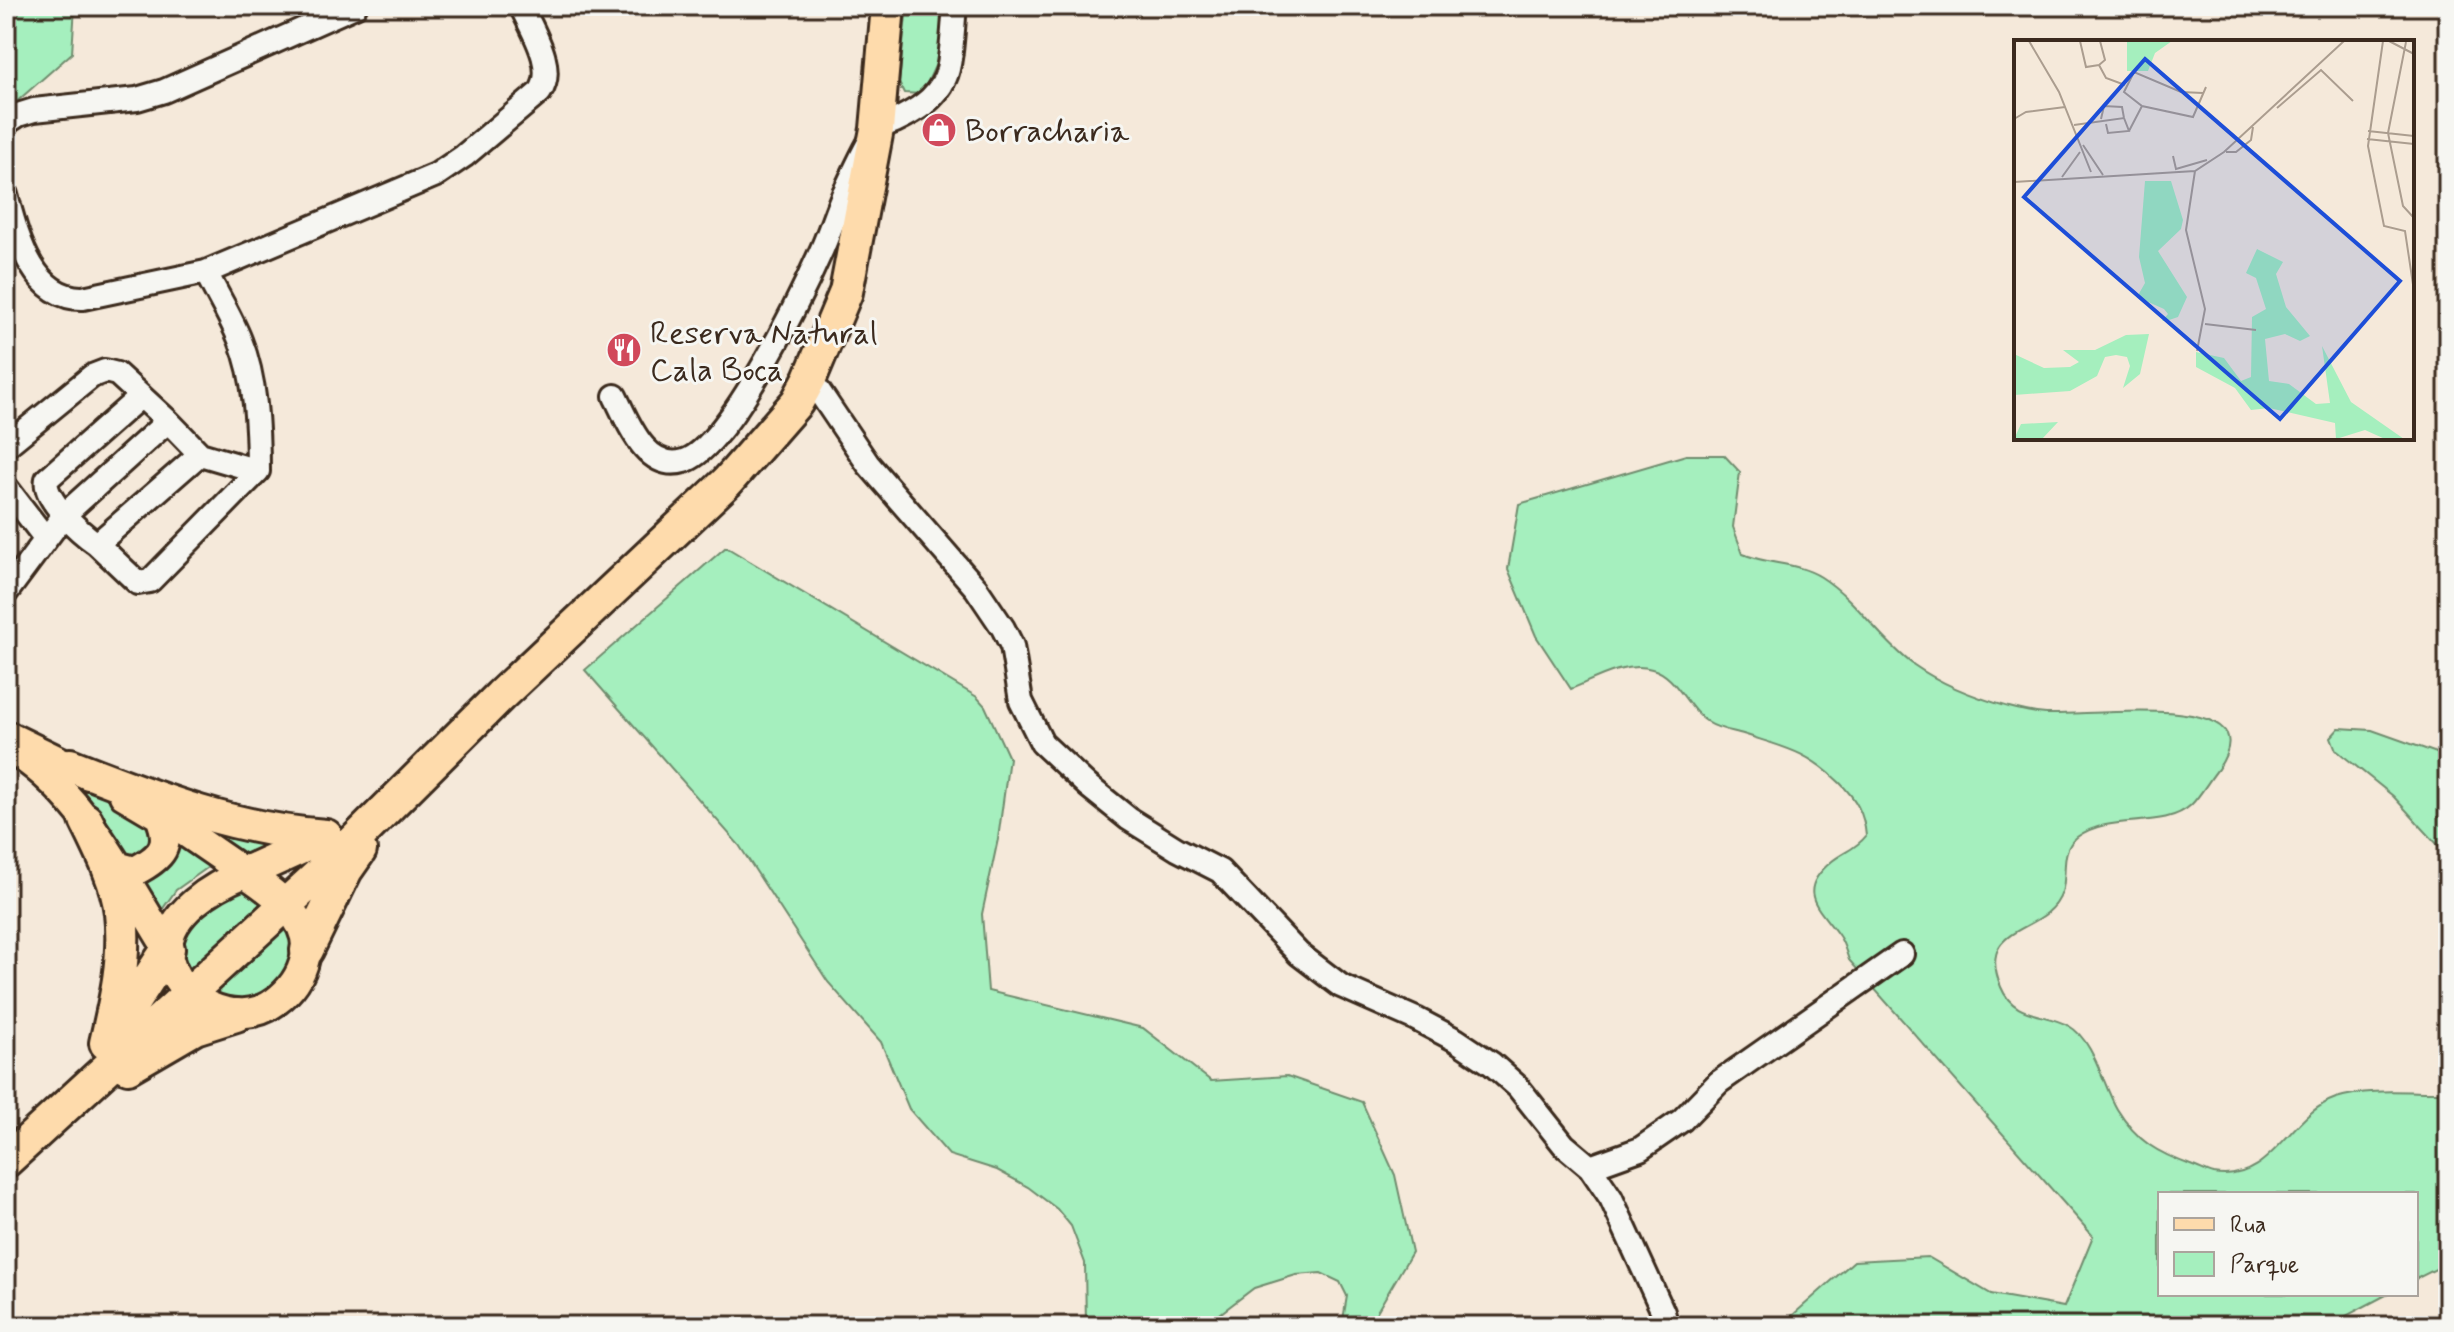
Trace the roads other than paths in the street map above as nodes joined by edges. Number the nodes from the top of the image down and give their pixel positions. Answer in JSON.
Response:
{"nodes":[{"id":1,"x":355,"y":6,"type":"edge"},
{"id":2,"x":521,"y":6,"type":"edge"},
{"id":3,"x":888,"y":6,"type":"edge"},
{"id":4,"x":955,"y":6,"type":"edge"},
{"id":5,"x":6,"y":123,"type":"edge"},
{"id":6,"x":877,"y":129,"type":"junction"},
{"id":7,"x":6,"y":195,"type":"edge"},
{"id":8,"x":12,"y":239,"type":"edge"},
{"id":9,"x":206,"y":272,"type":"junction"},
{"id":10,"x":810,"y":378,"type":"junction"},
{"id":11,"x":141,"y":396,"type":"junction"},
{"id":12,"x":615,"y":396,"type":"dead end"},
{"id":13,"x":168,"y":421,"type":"junction"},
{"id":14,"x":6,"y":446,"type":"edge"},
{"id":15,"x":200,"y":454,"type":"junction"},
{"id":16,"x":258,"y":471,"type":"junction"},
{"id":17,"x":6,"y":487,"type":"edge"},
{"id":18,"x":64,"y":515,"type":"junction"},
{"id":19,"x":46,"y":539,"type":"junction"},
{"id":20,"x":97,"y":544,"type":"junction"},
{"id":21,"x":6,"y":593,"type":"edge"},
{"id":22,"x":6,"y":735,"type":"edge"},
{"id":23,"x":6,"y":746,"type":"edge"},
{"id":24,"x":70,"y":765,"type":"junction"},
{"id":25,"x":393,"y":804,"type":"junction"},
{"id":26,"x":160,"y":817,"type":"junction"},
{"id":27,"x":86,"y":820,"type":"junction"},
{"id":28,"x":326,"y":836,"type":"junction"},
{"id":29,"x":116,"y":866,"type":"junction"},
{"id":30,"x":245,"y":873,"type":"junction"},
{"id":31,"x":284,"y":905,"type":"junction"},
{"id":32,"x":168,"y":949,"type":"junction"},
{"id":33,"x":307,"y":950,"type":"junction"},
{"id":34,"x":1902,"y":954,"type":"dead end"},
{"id":35,"x":189,"y":992,"type":"junction"},
{"id":36,"x":236,"y":1015,"type":"junction"},
{"id":37,"x":106,"y":1043,"type":"junction"},
{"id":38,"x":49,"y":1120,"type":"junction"},
{"id":39,"x":6,"y":1161,"type":"edge"},
{"id":40,"x":1590,"y":1167,"type":"junction"},
{"id":41,"x":1667,"y":1326,"type":"edge"}],
"edges":[{"from":1,"to":5,"type":"street"},
{"from":2,"to":9,"type":"street"},
{"from":3,"to":6,"type":"highway"},
{"from":4,"to":6,"type":"street"},
{"from":6,"to":10,"type":"highway"},
{"from":6,"to":12,"type":"street"},
{"from":7,"to":8,"type":"street"},
{"from":8,"to":9,"type":"street"},
{"from":9,"to":16,"type":"street"},
{"from":10,"to":25,"type":"highway"},
{"from":10,"to":40,"type":"street"},
{"from":11,"to":13,"type":"street"},
{"from":11,"to":14,"type":"street"},
{"from":11,"to":18,"type":"street"},
{"from":13,"to":15,"type":"street"},
{"from":13,"to":18,"type":"street"},
{"from":15,"to":16,"type":"street"},
{"from":15,"to":20,"type":"street"},
{"from":16,"to":20,"type":"street"},
{"from":17,"to":19,"type":"street"},
{"from":18,"to":19,"type":"street"},
{"from":18,"to":20,"type":"street"},
{"from":19,"to":21,"type":"street"},
{"from":22,"to":24,"type":"main road"},
{"from":23,"to":27,"type":"main road"},
{"from":24,"to":26,"type":"main road"},
{"from":24,"to":28,"type":"highway"},
{"from":25,"to":28,"type":"highway"},
{"from":25,"to":31,"type":"highway"},
{"from":25,"to":33,"type":"highway"},
{"from":26,"to":29,"type":"main road"},
{"from":26,"to":30,"type":"main road"},
{"from":27,"to":29,"type":"main road"},
{"from":27,"to":37,"type":"highway"},
{"from":28,"to":30,"type":"highway"},
{"from":29,"to":32,"type":"main road"},
{"from":30,"to":31,"type":"main road"},
{"from":30,"to":32,"type":"main road"},
{"from":31,"to":33,"type":"main road"},
{"from":31,"to":35,"type":"highway"},
{"from":32,"to":35,"type":"main road"},
{"from":32,"to":37,"type":"highway"},
{"from":33,"to":36,"type":"main road"},
{"from":34,"to":40,"type":"street"},
{"from":35,"to":36,"type":"main road"},
{"from":35,"to":38,"type":"highway"},
{"from":36,"to":38,"type":"highway"},
{"from":37,"to":38,"type":"highway"},
{"from":38,"to":39,"type":"highway"},
{"from":40,"to":41,"type":"street"}]}
